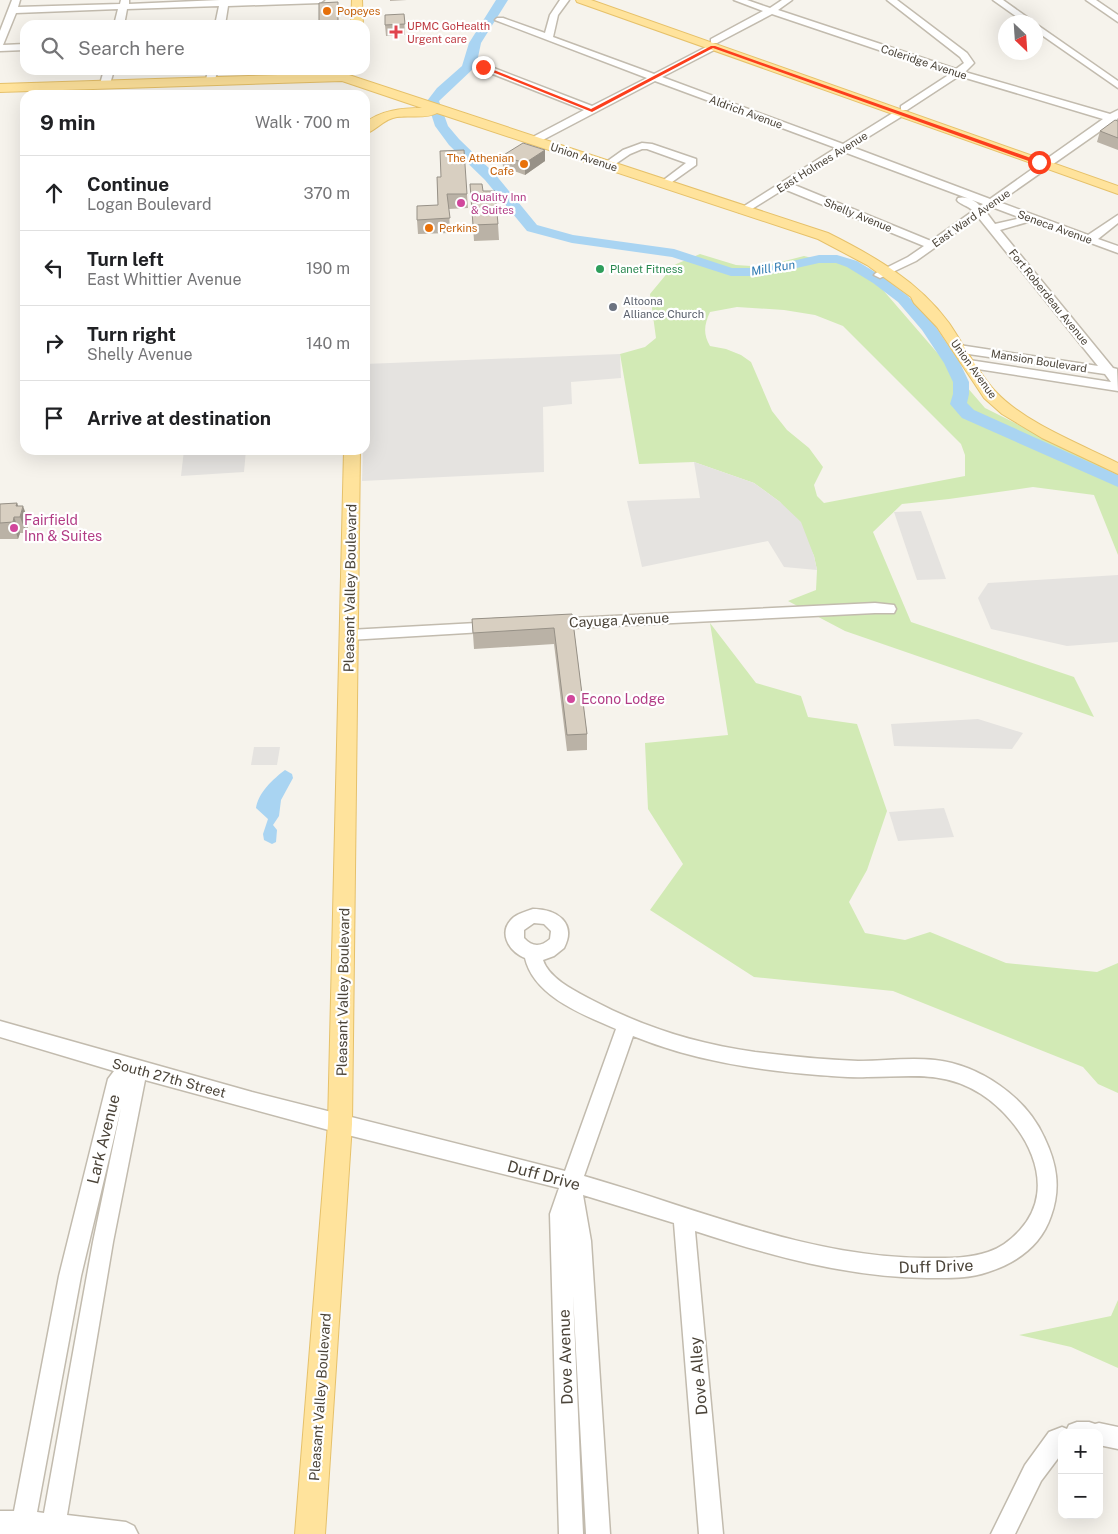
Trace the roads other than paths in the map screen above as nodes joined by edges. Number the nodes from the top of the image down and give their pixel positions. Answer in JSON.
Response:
{"nodes":[{"id":1,"x":16,"y":0,"type":"edge"},
{"id":2,"x":320,"y":0,"type":"edge"},
{"id":3,"x":357,"y":0,"type":"edge"},
{"id":4,"x":565,"y":0,"type":"edge"},
{"id":5,"x":581,"y":0,"type":"edge"},
{"id":6,"x":598,"y":0,"type":"edge"},
{"id":7,"x":738,"y":0,"type":"edge"},
{"id":8,"x":788,"y":0,"type":"edge"},
{"id":9,"x":891,"y":0,"type":"edge"},
{"id":10,"x":997,"y":0,"type":"edge"},
{"id":11,"x":1090,"y":0,"type":"edge"},
{"id":12,"x":224,"y":2,"type":"edge"},
{"id":13,"x":124,"y":3,"type":"edge"},
{"id":14,"x":13,"y":10,"type":"junction"},
{"id":15,"x":771,"y":11,"type":"junction"},
{"id":16,"x":1019,"y":15,"type":"edge"},
{"id":17,"x":1118,"y":19,"type":"edge"},
{"id":18,"x":121,"y":20,"type":"edge"},
{"id":19,"x":221,"y":20,"type":"edge"},
{"id":20,"x":357,"y":20,"type":"edge"},
{"id":21,"x":500,"y":20,"type":"dead end"},
{"id":22,"x":1043,"y":32,"type":"edge"},
{"id":23,"x":548,"y":38,"type":"junction"},
{"id":24,"x":0,"y":43,"type":"edge"},
{"id":25,"x":713,"y":44,"type":"junction"},
{"id":26,"x":20,"y":47,"type":"edge"},
{"id":27,"x":0,"y":48,"type":"edge"},
{"id":28,"x":483,"y":67,"type":"dead end"},
{"id":29,"x":958,"y":73,"type":"junction"},
{"id":30,"x":108,"y":75,"type":"edge"},
{"id":31,"x":327,"y":75,"type":"edge"},
{"id":32,"x":358,"y":75,"type":"edge"},
{"id":33,"x":324,"y":76,"type":"junction"},
{"id":34,"x":211,"y":79,"type":"edge"},
{"id":35,"x":650,"y":80,"type":"junction"},
{"id":36,"x":1118,"y":85,"type":"edge"},
{"id":37,"x":105,"y":87,"type":"junction"},
{"id":38,"x":0,"y":88,"type":"edge"},
{"id":39,"x":358,"y":89,"type":"edge"},
{"id":40,"x":52,"y":90,"type":"edge"},
{"id":41,"x":20,"y":92,"type":"edge"},
{"id":42,"x":370,"y":92,"type":"edge"},
{"id":43,"x":0,"y":93,"type":"edge"},
{"id":44,"x":428,"y":109,"type":"junction"},
{"id":45,"x":592,"y":110,"type":"junction"},
{"id":46,"x":902,"y":110,"type":"junction"},
{"id":47,"x":1115,"y":116,"type":"edge"},
{"id":48,"x":370,"y":125,"type":"edge"},
{"id":49,"x":533,"y":141,"type":"junction"},
{"id":50,"x":840,"y":150,"type":"junction"},
{"id":51,"x":1050,"y":163,"type":"junction"},
{"id":52,"x":607,"y":165,"type":"junction"},
{"id":53,"x":1118,"y":183,"type":"edge"},
{"id":54,"x":665,"y":184,"type":"junction"},
{"id":55,"x":784,"y":185,"type":"junction"},
{"id":56,"x":1118,"y":190,"type":"edge"},
{"id":57,"x":992,"y":203,"type":"junction"},
{"id":58,"x":744,"y":210,"type":"junction"},
{"id":59,"x":980,"y":212,"type":"junction"},
{"id":60,"x":1032,"y":218,"type":"junction"},
{"id":61,"x":1118,"y":218,"type":"edge"},
{"id":62,"x":993,"y":228,"type":"junction"},
{"id":63,"x":1090,"y":240,"type":"junction"},
{"id":64,"x":932,"y":245,"type":"junction"},
{"id":65,"x":1118,"y":250,"type":"edge"},
{"id":66,"x":884,"y":274,"type":"junction"},
{"id":67,"x":959,"y":348,"type":"junction"},
{"id":68,"x":969,"y":364,"type":"junction"},
{"id":69,"x":1113,"y":372,"type":"edge"},
{"id":70,"x":1118,"y":383,"type":"edge"},
{"id":71,"x":1118,"y":387,"type":"edge"},
{"id":72,"x":352,"y":455,"type":"edge"},
{"id":73,"x":1118,"y":469,"type":"edge"},
{"id":74,"x":889,"y":609,"type":"dead end"},
{"id":75,"x":540,"y":625,"type":"edge"},
{"id":76,"x":511,"y":626,"type":"edge"},
{"id":77,"x":349,"y":635,"type":"junction"},
{"id":78,"x":533,"y":954,"type":"dead end"},
{"id":79,"x":627,"y":1025,"type":"junction"},
{"id":80,"x":0,"y":1029,"type":"edge"},
{"id":81,"x":133,"y":1069,"type":"junction"},
{"id":82,"x":340,"y":1124,"type":"junction"},
{"id":83,"x":570,"y":1181,"type":"junction"},
{"id":84,"x":684,"y":1218,"type":"junction"},
{"id":85,"x":1103,"y":1435,"type":"edge"},
{"id":86,"x":1118,"y":1438,"type":"edge"},
{"id":87,"x":1058,"y":1440,"type":"edge"},
{"id":88,"x":0,"y":1524,"type":"edge"},
{"id":89,"x":22,"y":1528,"type":"edge"},
{"id":90,"x":53,"y":1530,"type":"edge"},
{"id":91,"x":126,"y":1534,"type":"edge"},
{"id":92,"x":310,"y":1534,"type":"edge"},
{"id":93,"x":571,"y":1534,"type":"edge"},
{"id":94,"x":598,"y":1534,"type":"edge"},
{"id":95,"x":711,"y":1534,"type":"edge"},
{"id":96,"x":1003,"y":1534,"type":"edge"}],
"edges":[{"from":1,"to":14,"type":"street"},
{"from":2,"to":12,"type":"street"},
{"from":3,"to":20,"type":"main road"},
{"from":4,"to":23,"type":"street"},
{"from":5,"to":25,"type":"main road"},
{"from":6,"to":25,"type":"main road"},
{"from":7,"to":15,"type":"street","name":"Coleridge Avenue"},
{"from":8,"to":15,"type":"street"},
{"from":9,"to":29,"type":"street"},
{"from":10,"to":16,"type":"street"},
{"from":11,"to":17,"type":"street"},
{"from":12,"to":13,"type":"street"},
{"from":12,"to":19,"type":"street"},
{"from":13,"to":14,"type":"street"},
{"from":13,"to":18,"type":"street"},
{"from":14,"to":24,"type":"street"},
{"from":15,"to":25,"type":"street"},
{"from":15,"to":29,"type":"street","name":"Coleridge Avenue"},
{"from":21,"to":23,"type":"street","name":"Aldrich Avenue"},
{"from":22,"to":36,"type":"street"},
{"from":23,"to":35,"type":"street","name":"Aldrich Avenue"},
{"from":25,"to":35,"type":"street"},
{"from":25,"to":46,"type":"main road"},
{"from":26,"to":27,"type":"street"},
{"from":28,"to":45,"type":"street"},
{"from":29,"to":46,"type":"street","name":"East Holmes Avenue"},
{"from":29,"to":47,"type":"street","name":"Coleridge Avenue"},
{"from":30,"to":37,"type":"street"},
{"from":31,"to":33,"type":"main road"},
{"from":32,"to":39,"type":"main road"},
{"from":33,"to":34,"type":"main road"},
{"from":33,"to":39,"type":"main road"},
{"from":34,"to":37,"type":"main road"},
{"from":34,"to":39,"type":"main road"},
{"from":35,"to":45,"type":"street"},
{"from":35,"to":50,"type":"street","name":"Aldrich Avenue"},
{"from":37,"to":38,"type":"main road"},
{"from":37,"to":40,"type":"main road"},
{"from":41,"to":43,"type":"main road"},
{"from":42,"to":44,"type":"main road"},
{"from":44,"to":48,"type":"main road"},
{"from":44,"to":49,"type":"main road","name":"Union Avenue"},
{"from":45,"to":49,"type":"street"},
{"from":46,"to":50,"type":"street","name":"East Holmes Avenue"},
{"from":46,"to":51,"type":"main road"},
{"from":47,"to":51,"type":"street","name":"East Ward Avenue"},
{"from":49,"to":52,"type":"main road","name":"Union Avenue"},
{"from":50,"to":55,"type":"street","name":"East Holmes Avenue"},
{"from":50,"to":57,"type":"street","name":"Aldrich Avenue"},
{"from":50,"to":59,"type":"street","name":"Aldrich Avenue"},
{"from":51,"to":53,"type":"main road"},
{"from":51,"to":56,"type":"main road"},
{"from":51,"to":57,"type":"street","name":"East Ward Avenue"},
{"from":52,"to":54,"type":"main road","name":"Union Avenue"},
{"from":52,"to":54,"type":"street"},
{"from":54,"to":58,"type":"main road","name":"Union Avenue"},
{"from":55,"to":58,"type":"street","name":"East Holmes Avenue"},
{"from":55,"to":64,"type":"street","name":"Shelly Avenue"},
{"from":57,"to":59,"type":"street","name":"East Ward Avenue"},
{"from":57,"to":60,"type":"street","name":"Seneca Avenue"},
{"from":58,"to":66,"type":"main road","name":"Union Avenue"},
{"from":59,"to":62,"type":"street","name":"Fort Roberdeau Avenue"},
{"from":59,"to":64,"type":"street","name":"East Ward Avenue"},
{"from":60,"to":62,"type":"street"},
{"from":60,"to":63,"type":"street","name":"Seneca Avenue"},
{"from":61,"to":63,"type":"street"},
{"from":62,"to":69,"type":"street","name":"Fort Roberdeau Avenue"},
{"from":63,"to":65,"type":"street","name":"Seneca Avenue"},
{"from":64,"to":66,"type":"street","name":"East Ward Avenue"},
{"from":66,"to":67,"type":"main road","name":"Union Avenue"},
{"from":67,"to":68,"type":"main road","name":"Union Avenue"},
{"from":67,"to":69,"type":"street","name":"Mansion Boulevard"},
{"from":68,"to":71,"type":"street","name":"Mansion Boulevard"},
{"from":68,"to":73,"type":"main road","name":"Union Avenue"},
{"from":69,"to":70,"type":"street","name":"Fort Roberdeau Avenue"},
{"from":72,"to":77,"type":"main road","name":"Pleasant Valley Boulevard"},
{"from":74,"to":75,"type":"street","name":"Cayuga Avenue"},
{"from":76,"to":77,"type":"street"},
{"from":77,"to":82,"type":"main road","name":"Pleasant Valley Boulevard"},
{"from":78,"to":79,"type":"street","name":"Duff Drive"},
{"from":79,"to":83,"type":"street","name":"Dove Avenue"},
{"from":79,"to":84,"type":"street","name":"Duff Drive"},
{"from":80,"to":81,"type":"street","name":"South 27th Street"},
{"from":81,"to":82,"type":"street","name":"South 27th Street"},
{"from":81,"to":89,"type":"street","name":"Lark Avenue"},
{"from":81,"to":90,"type":"street","name":"Lark Avenue"},
{"from":82,"to":83,"type":"street","name":"Duff Drive"},
{"from":82,"to":92,"type":"main road","name":"Pleasant Valley Boulevard"},
{"from":83,"to":84,"type":"street","name":"Duff Drive"},
{"from":83,"to":93,"type":"street","name":"Dove Avenue"},
{"from":83,"to":94,"type":"street","name":"Dove Avenue"},
{"from":84,"to":95,"type":"street","name":"Dove Alley"},
{"from":85,"to":86,"type":"street"},
{"from":87,"to":96,"type":"street"},
{"from":88,"to":89,"type":"street"},
{"from":89,"to":90,"type":"street"},
{"from":90,"to":91,"type":"street"}]}
